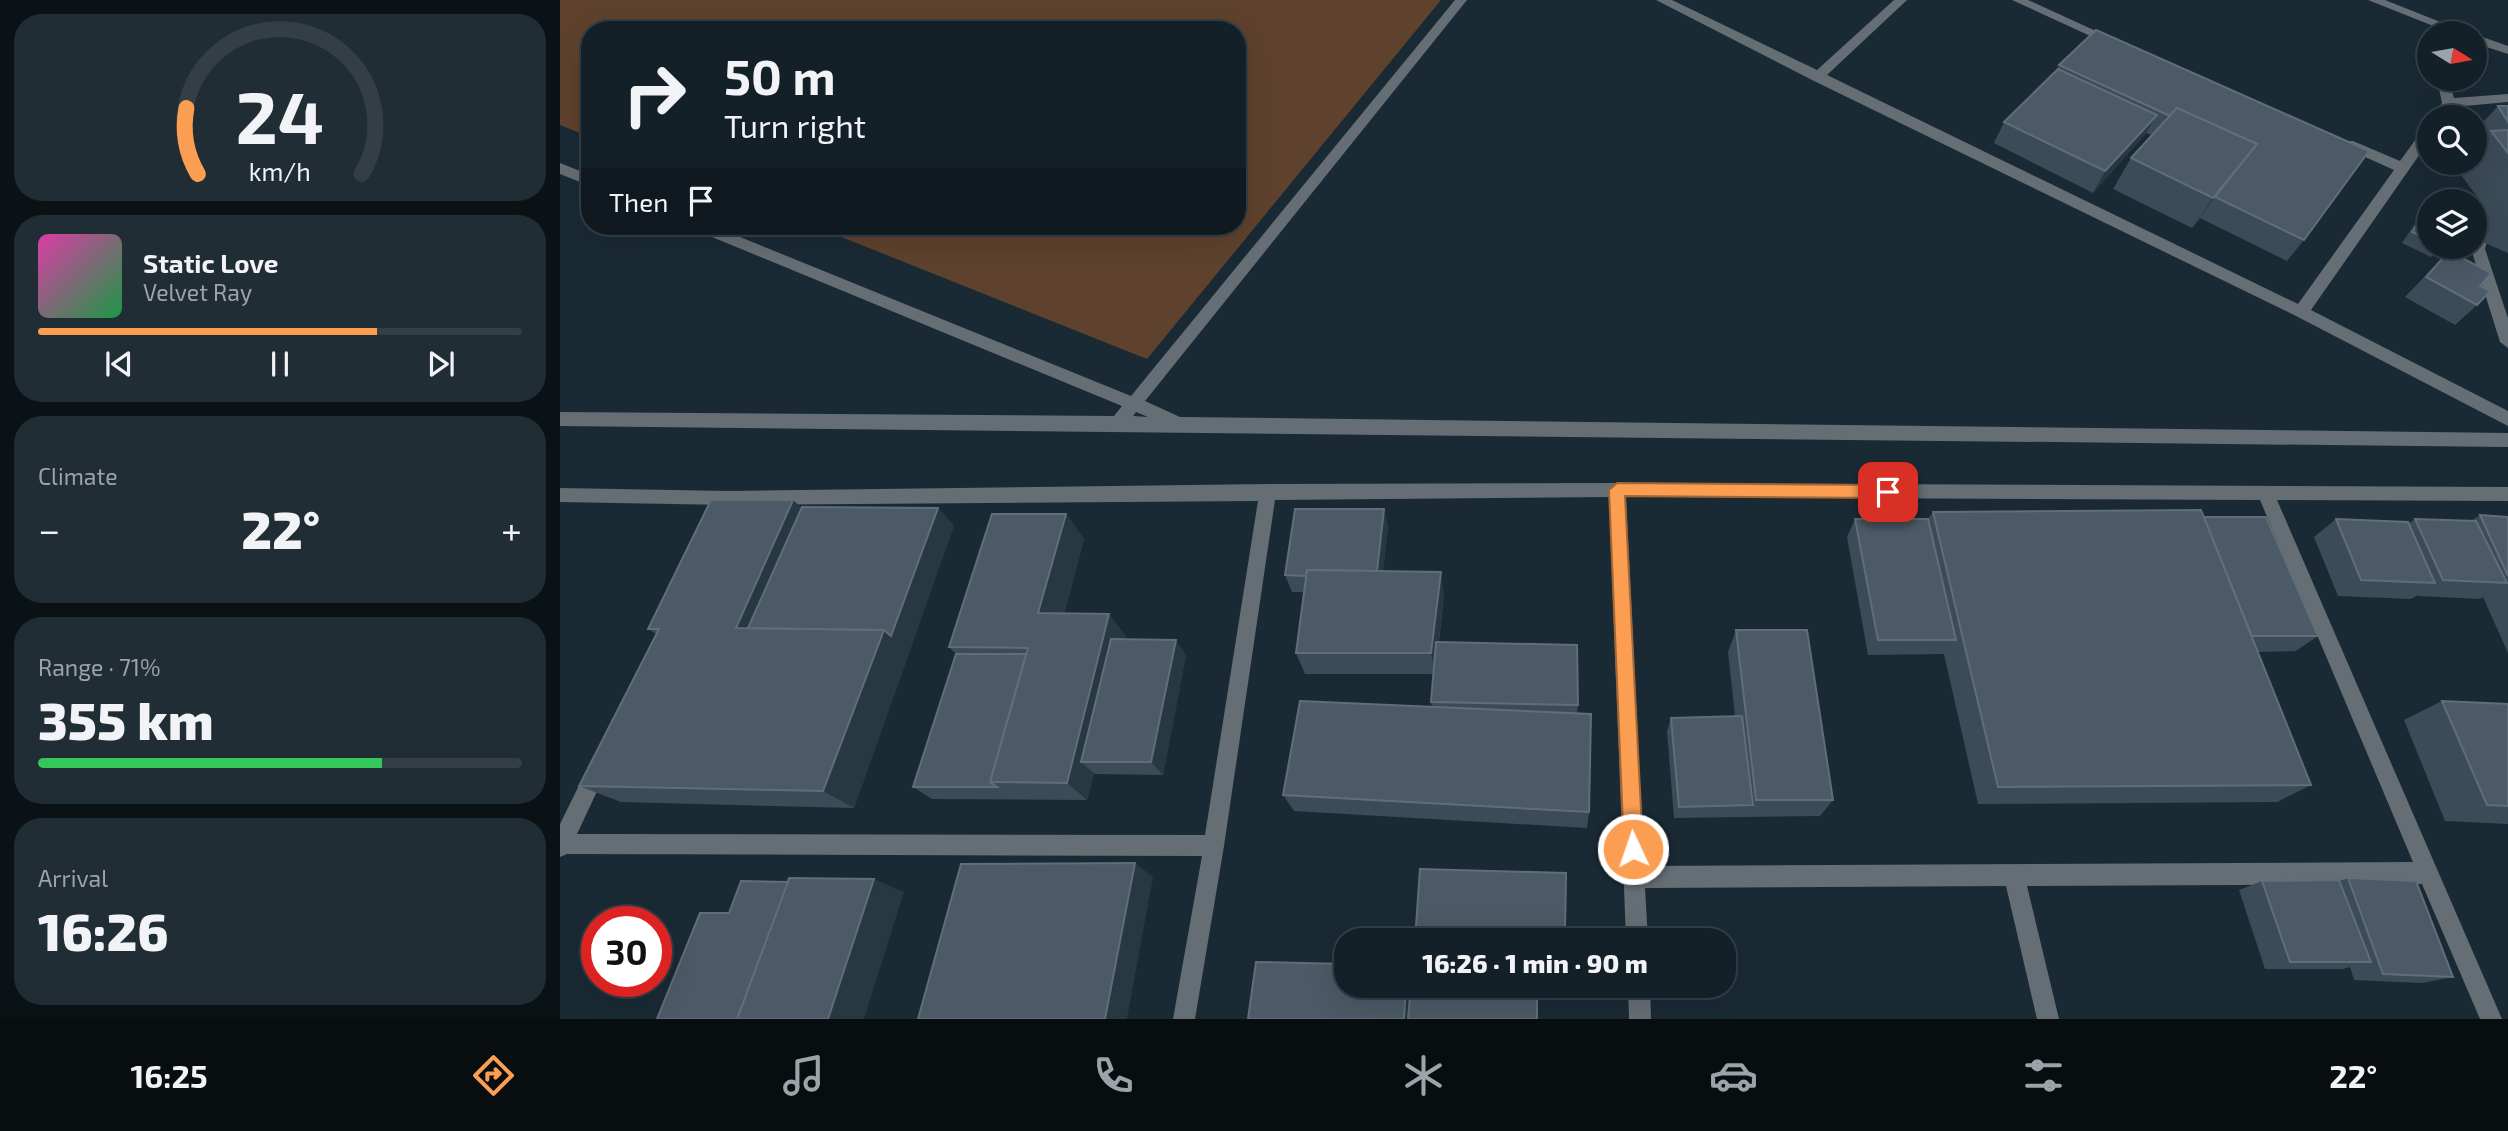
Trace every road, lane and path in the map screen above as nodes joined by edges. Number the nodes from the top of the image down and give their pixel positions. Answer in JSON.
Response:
{"nodes":[{"id":1,"x":1461,"y":0,"type":"edge"},
{"id":2,"x":1662,"y":0,"type":"edge"},
{"id":3,"x":1901,"y":0,"type":"edge"},
{"id":4,"x":2018,"y":0,"type":"edge"},
{"id":5,"x":2374,"y":0,"type":"edge"},
{"id":6,"x":2419,"y":21,"type":"edge"},
{"id":7,"x":2487,"y":43,"type":"edge"},
{"id":8,"x":2133,"y":50,"type":"edge"},
{"id":9,"x":2508,"y":50,"type":"edge"},
{"id":10,"x":1817,"y":77,"type":"junction"},
{"id":11,"x":2446,"y":91,"type":"edge"},
{"id":12,"x":2508,"y":97,"type":"edge"},
{"id":13,"x":2449,"y":103,"type":"joint"},
{"id":14,"x":2339,"y":140,"type":"edge"},
{"id":15,"x":2417,"y":148,"type":"edge"},
{"id":16,"x":560,"y":168,"type":"edge"},
{"id":17,"x":2403,"y":168,"type":"junction"},
{"id":18,"x":581,"y":177,"type":"edge"},
{"id":19,"x":722,"y":235,"type":"edge"},
{"id":20,"x":2481,"y":259,"type":"edge"},
{"id":21,"x":2301,"y":312,"type":"junction"},
{"id":22,"x":2508,"y":341,"type":"edge"},
{"id":23,"x":1133,"y":404,"type":"junction"},
{"id":24,"x":560,"y":419,"type":"edge"},
{"id":25,"x":2508,"y":419,"type":"edge"},
{"id":26,"x":1118,"y":423,"type":"junction"},
{"id":27,"x":1183,"y":424,"type":"junction"},
{"id":28,"x":2508,"y":440,"type":"edge"},
{"id":29,"x":1617,"y":490,"type":"junction"},
{"id":30,"x":1268,"y":491,"type":"junction"},
{"id":31,"x":2266,"y":494,"type":"junction"},
{"id":32,"x":2508,"y":494,"type":"edge"},
{"id":33,"x":560,"y":495,"type":"edge"},
{"id":34,"x":729,"y":498,"type":"junction"},
{"id":35,"x":716,"y":523,"type":"edge"},
{"id":36,"x":609,"y":745,"type":"edge"},
{"id":37,"x":561,"y":846,"type":"edge"},
{"id":38,"x":1214,"y":846,"type":"junction"},
{"id":39,"x":2428,"y":873,"type":"junction"},
{"id":40,"x":2014,"y":875,"type":"junction"},
{"id":41,"x":1634,"y":877,"type":"junction"},
{"id":42,"x":1636,"y":928,"type":"edge"},
{"id":43,"x":1639,"y":998,"type":"edge"},
{"id":44,"x":1184,"y":1019,"type":"edge"},
{"id":45,"x":1640,"y":1019,"type":"edge"},
{"id":46,"x":2048,"y":1019,"type":"edge"},
{"id":47,"x":2491,"y":1019,"type":"edge"}],
"edges":[{"from":1,"to":23,"type":"street"},
{"from":2,"to":10,"type":"street"},
{"from":3,"to":10,"type":"street"},
{"from":4,"to":8,"type":"street"},
{"from":5,"to":6,"type":"street"},
{"from":7,"to":9,"type":"street"},
{"from":10,"to":21,"type":"street"},
{"from":11,"to":13,"type":"street"},
{"from":12,"to":13,"type":"street"},
{"from":14,"to":17,"type":"street"},
{"from":15,"to":17,"type":"street"},
{"from":16,"to":18,"type":"street"},
{"from":17,"to":21,"type":"street"},
{"from":19,"to":23,"type":"street"},
{"from":20,"to":22,"type":"street"},
{"from":21,"to":25,"type":"street"},
{"from":23,"to":26,"type":"street"},
{"from":23,"to":27,"type":"street"},
{"from":24,"to":26,"type":"street"},
{"from":26,"to":27,"type":"street"},
{"from":27,"to":28,"type":"street"},
{"from":29,"to":30,"type":"street"},
{"from":29,"to":31,"type":"street"},
{"from":29,"to":41,"type":"street"},
{"from":30,"to":34,"type":"street"},
{"from":30,"to":38,"type":"street"},
{"from":31,"to":32,"type":"street"},
{"from":31,"to":39,"type":"street"},
{"from":33,"to":34,"type":"street"},
{"from":34,"to":35,"type":"street"},
{"from":36,"to":37,"type":"street"},
{"from":37,"to":38,"type":"street"},
{"from":38,"to":44,"type":"street"},
{"from":39,"to":40,"type":"street"},
{"from":39,"to":47,"type":"street"},
{"from":40,"to":41,"type":"street"},
{"from":40,"to":46,"type":"street"},
{"from":41,"to":42,"type":"street"},
{"from":43,"to":45,"type":"street"}]}
